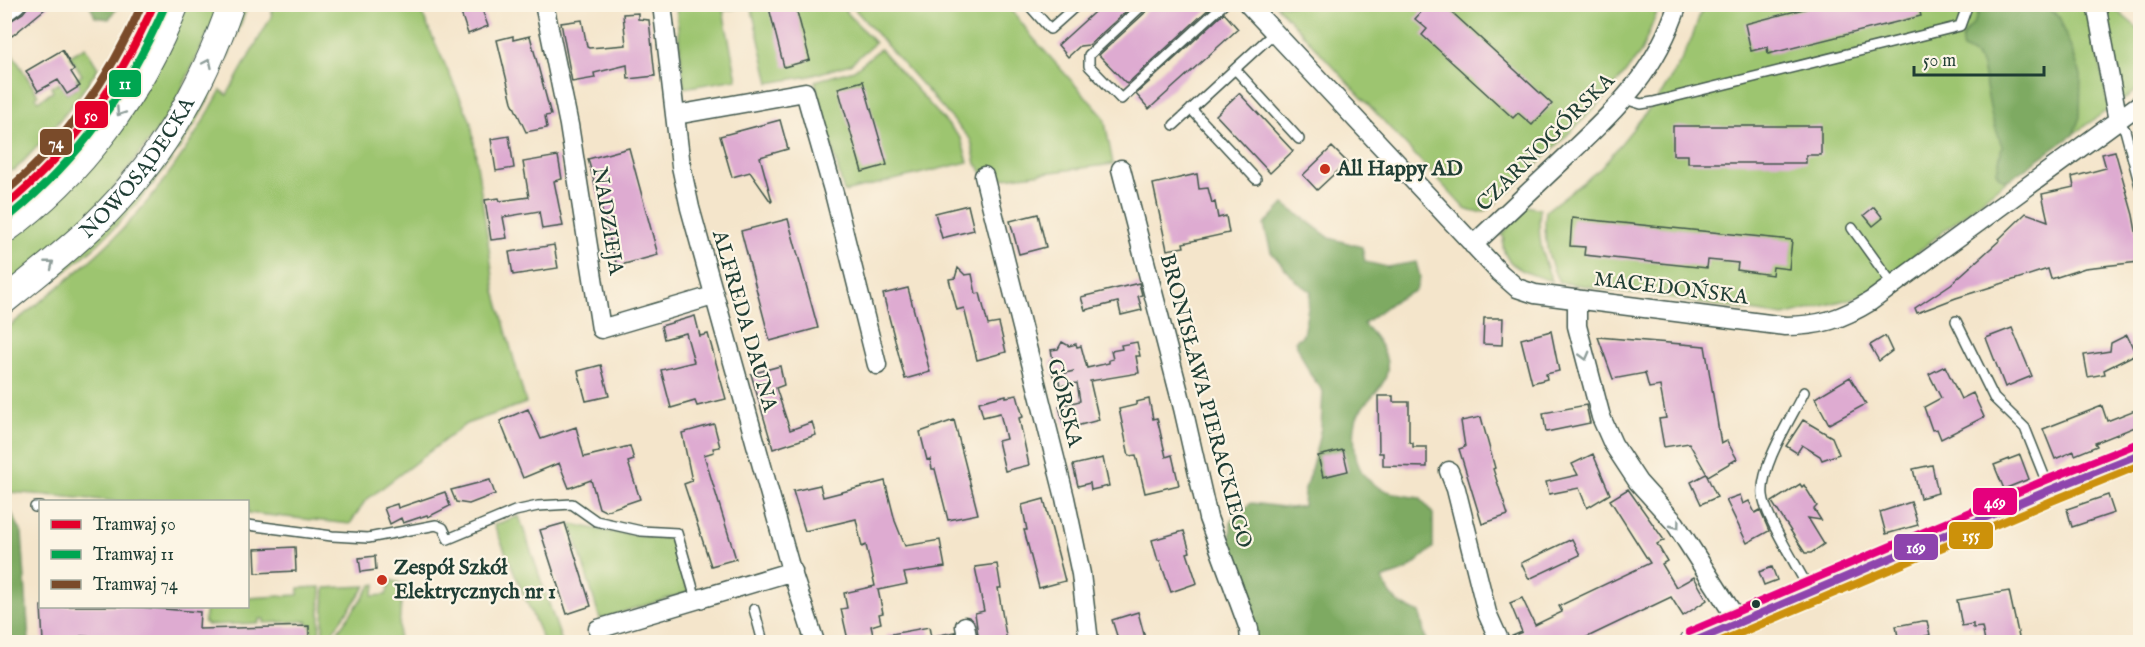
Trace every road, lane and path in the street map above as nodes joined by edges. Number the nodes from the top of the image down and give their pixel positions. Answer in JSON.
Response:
{"nodes":[{"id":1,"x":16,"y":4,"type":"edge"},
{"id":2,"x":176,"y":4,"type":"edge"},
{"id":3,"x":231,"y":4,"type":"edge"},
{"id":4,"x":544,"y":4,"type":"edge"},
{"id":5,"x":662,"y":4,"type":"edge"},
{"id":6,"x":1028,"y":4,"type":"edge"},
{"id":7,"x":1078,"y":4,"type":"edge"},
{"id":8,"x":1144,"y":4,"type":"edge"},
{"id":9,"x":1224,"y":4,"type":"edge"},
{"id":10,"x":1248,"y":4,"type":"edge"},
{"id":11,"x":1678,"y":4,"type":"edge"},
{"id":12,"x":1968,"y":4,"type":"edge"},
{"id":13,"x":2096,"y":4,"type":"edge"},
{"id":14,"x":4,"y":13,"type":"edge"},
{"id":15,"x":1274,"y":33,"type":"junction"},
{"id":16,"x":1235,"y":69,"type":"junction"},
{"id":17,"x":1625,"y":99,"type":"junction"},
{"id":18,"x":2140,"y":104,"type":"edge"},
{"id":19,"x":1191,"y":109,"type":"junction"},
{"id":20,"x":676,"y":115,"type":"junction"},
{"id":21,"x":2118,"y":121,"type":"junction"},
{"id":22,"x":1174,"y":125,"type":"dead end"},
{"id":23,"x":1299,"y":139,"type":"dead end"},
{"id":24,"x":1121,"y":169,"type":"dead end"},
{"id":25,"x":984,"y":176,"type":"dead end"},
{"id":26,"x":1256,"y":179,"type":"dead end"},
{"id":27,"x":2140,"y":186,"type":"edge"},
{"id":28,"x":1852,"y":228,"type":"dead end"},
{"id":29,"x":4,"y":231,"type":"edge"},
{"id":30,"x":1473,"y":245,"type":"junction"},
{"id":31,"x":1896,"y":284,"type":"junction"},
{"id":32,"x":713,"y":296,"type":"junction"},
{"id":33,"x":1576,"y":299,"type":"junction"},
{"id":34,"x":4,"y":301,"type":"edge"},
{"id":35,"x":1956,"y":321,"type":"dead end"},
{"id":36,"x":877,"y":365,"type":"dead end"},
{"id":37,"x":1804,"y":392,"type":"dead end"},
{"id":38,"x":2140,"y":454,"type":"edge"},
{"id":39,"x":1449,"y":471,"type":"dead end"},
{"id":40,"x":2050,"y":490,"type":"junction"},
{"id":41,"x":249,"y":525,"type":"edge"},
{"id":42,"x":793,"y":571,"type":"junction"},
{"id":43,"x":1810,"y":591,"type":"junction"},
{"id":44,"x":696,"y":599,"type":"junction"},
{"id":45,"x":754,"y":609,"type":"dead end"},
{"id":46,"x":1739,"y":622,"type":"junction"},
{"id":47,"x":602,"y":642,"type":"edge"},
{"id":48,"x":763,"y":642,"type":"edge"},
{"id":49,"x":816,"y":642,"type":"edge"},
{"id":50,"x":1089,"y":642,"type":"edge"},
{"id":51,"x":1250,"y":642,"type":"edge"},
{"id":52,"x":1500,"y":642,"type":"edge"},
{"id":53,"x":1693,"y":642,"type":"edge"}],
"edges":[{"from":1,"to":14,"type":"street"},
{"from":2,"to":29,"type":"main road","one_way":true},
{"from":34,"to":3,"type":"main road","name":"NOWOSĄDECKA","one_way":true},
{"from":4,"to":32,"type":"street","name":"NADZIEJA"},
{"from":5,"to":20,"type":"street","name":"ALFREDA DAUNA"},
{"from":6,"to":7,"type":"lane"},
{"from":8,"to":9,"type":"lane"},
{"from":10,"to":15,"type":"street","name":"MACEDOŃSKA"},
{"from":11,"to":17,"type":"street","name":"CZARNOGÓRSKA"},
{"from":12,"to":17,"type":"lane"},
{"from":13,"to":21,"type":"street"},
{"from":15,"to":16,"type":"lane"},
{"from":15,"to":30,"type":"street","name":"MACEDOŃSKA"},
{"from":16,"to":19,"type":"lane"},
{"from":16,"to":23,"type":"lane"},
{"from":17,"to":30,"type":"street","name":"CZARNOGÓRSKA"},
{"from":18,"to":21,"type":"street","name":"MACEDOŃSKA"},
{"from":19,"to":22,"type":"lane"},
{"from":19,"to":26,"type":"lane"},
{"from":20,"to":32,"type":"street","name":"ALFREDA DAUNA"},
{"from":20,"to":36,"type":"street"},
{"from":21,"to":27,"type":"lane"},
{"from":21,"to":31,"type":"street","name":"MACEDOŃSKA"},
{"from":24,"to":51,"type":"street","name":"BRONISŁAWA PIERACKIEGO"},
{"from":25,"to":50,"type":"street","name":"GÓRSKA"},
{"from":28,"to":31,"type":"lane"},
{"from":30,"to":33,"type":"street","name":"MACEDOŃSKA"},
{"from":31,"to":33,"type":"street","name":"MACEDOŃSKA"},
{"from":32,"to":42,"type":"street","name":"ALFREDA DAUNA"},
{"from":33,"to":46,"type":"street","one_way":true},
{"from":35,"to":40,"type":"lane"},
{"from":37,"to":43,"type":"lane"},
{"from":38,"to":40,"type":"main road"},
{"from":39,"to":52,"type":"street"},
{"from":40,"to":43,"type":"main road"},
{"from":41,"to":44,"type":"lane"},
{"from":42,"to":44,"type":"street"},
{"from":42,"to":49,"type":"street","name":"ALFREDA DAUNA"},
{"from":43,"to":46,"type":"main road"},
{"from":44,"to":47,"type":"street"},
{"from":45,"to":48,"type":"lane"},
{"from":46,"to":53,"type":"main road"}]}
